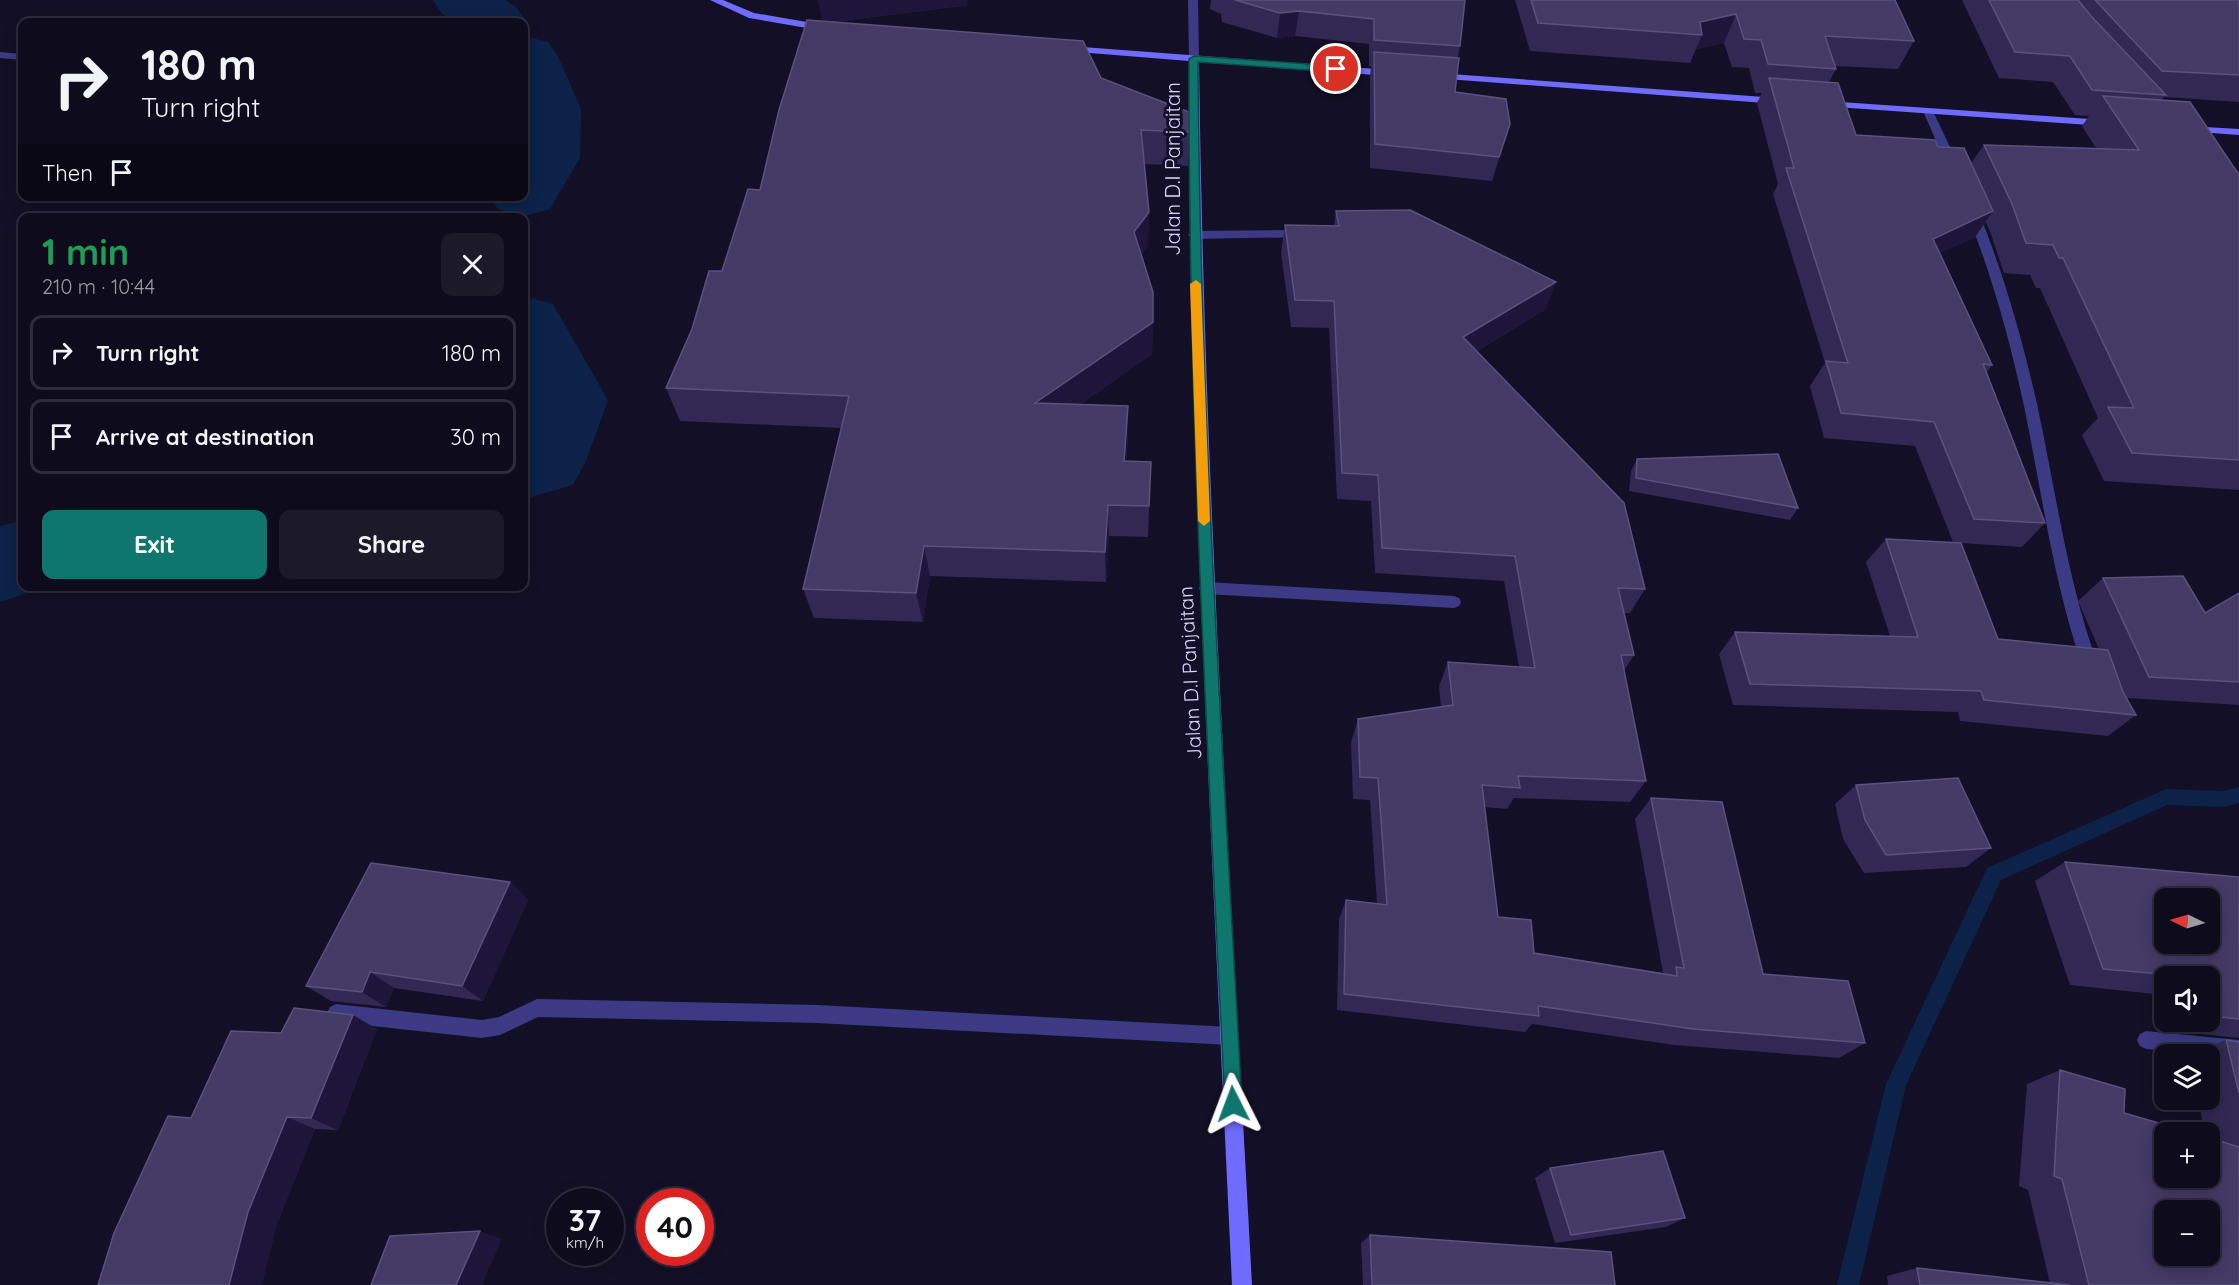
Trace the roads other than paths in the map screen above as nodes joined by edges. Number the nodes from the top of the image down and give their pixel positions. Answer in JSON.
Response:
{"nodes":[{"id":1,"x":715,"y":0,"type":"edge"},
{"id":2,"x":1193,"y":0,"type":"edge"},
{"id":3,"x":831,"y":29,"type":"edge"},
{"id":4,"x":1053,"y":47,"type":"edge"},
{"id":5,"x":0,"y":55,"type":"edge"},
{"id":6,"x":18,"y":57,"type":"edge"},
{"id":7,"x":1194,"y":59,"type":"junction"},
{"id":8,"x":1395,"y":73,"type":"edge"},
{"id":9,"x":1431,"y":76,"type":"edge"},
{"id":10,"x":1786,"y":101,"type":"edge"},
{"id":11,"x":1810,"y":103,"type":"edge"},
{"id":12,"x":1928,"y":111,"type":"junction"},
{"id":13,"x":2115,"y":124,"type":"edge"},
{"id":14,"x":2173,"y":128,"type":"edge"},
{"id":15,"x":2239,"y":132,"type":"edge"},
{"id":16,"x":1960,"y":184,"type":"edge"},
{"id":17,"x":1970,"y":204,"type":"edge"},
{"id":18,"x":1321,"y":233,"type":"edge"},
{"id":19,"x":1194,"y":235,"type":"junction"},
{"id":20,"x":1206,"y":588,"type":"junction"},
{"id":21,"x":1454,"y":602,"type":"dead end"},
{"id":22,"x":2096,"y":680,"type":"edge"},
{"id":23,"x":318,"y":1011,"type":"edge"},
{"id":24,"x":1230,"y":1036,"type":"junction"},
{"id":25,"x":2146,"y":1040,"type":"dead end"},
{"id":26,"x":2239,"y":1049,"type":"edge"},
{"id":27,"x":1242,"y":1285,"type":"edge"}],
"edges":[{"from":1,"to":3,"type":"street"},
{"from":2,"to":7,"type":"street"},
{"from":4,"to":7,"type":"street"},
{"from":5,"to":6,"type":"street"},
{"from":7,"to":8,"type":"street"},
{"from":7,"to":19,"type":"street","name":"Jalan D.I Panjaitan"},
{"from":9,"to":10,"type":"street"},
{"from":11,"to":12,"type":"street"},
{"from":12,"to":13,"type":"street"},
{"from":12,"to":16,"type":"street"},
{"from":14,"to":15,"type":"street"},
{"from":17,"to":22,"type":"street"},
{"from":18,"to":19,"type":"street"},
{"from":19,"to":20,"type":"street","name":"Jalan D.I Panjaitan"},
{"from":20,"to":21,"type":"street"},
{"from":20,"to":24,"type":"street","name":"Jalan D.I Panjaitan"},
{"from":23,"to":24,"type":"street"},
{"from":24,"to":27,"type":"street","name":"Jalan D.I Panjaitan"},
{"from":25,"to":26,"type":"street"}]}
